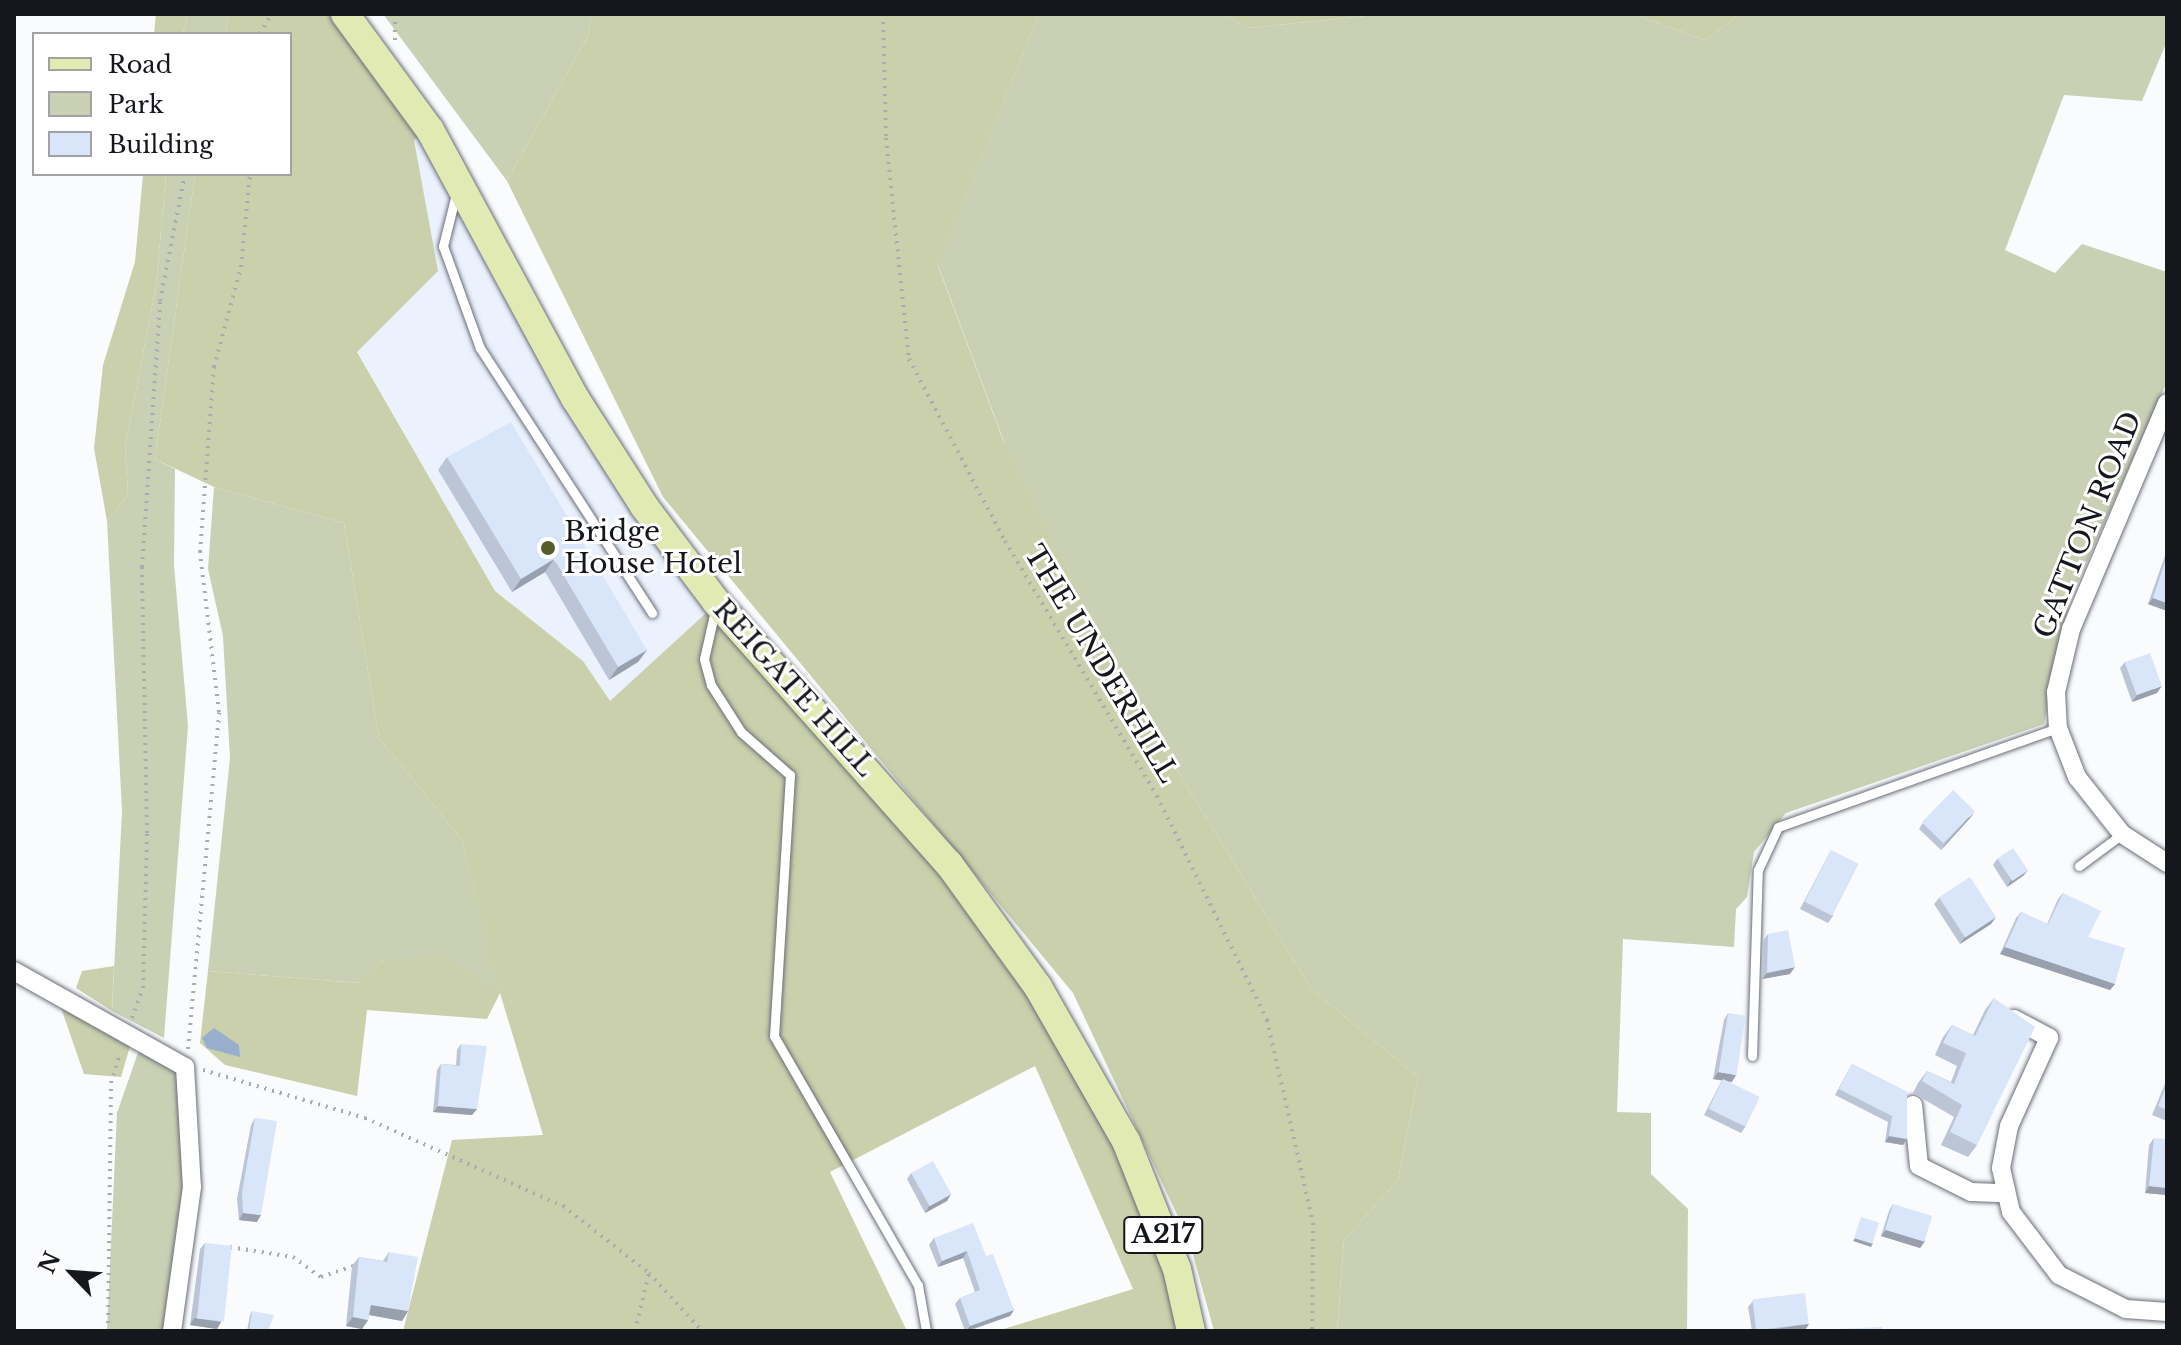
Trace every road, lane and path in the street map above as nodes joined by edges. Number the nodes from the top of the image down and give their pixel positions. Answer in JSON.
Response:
{"nodes":[{"id":1,"x":271,"y":14,"type":"edge"},
{"id":2,"x":345,"y":14,"type":"edge"},
{"id":3,"x":883,"y":14,"type":"edge"},
{"id":4,"x":261,"y":32,"type":"edge"},
{"id":5,"x":185,"y":176,"type":"edge"},
{"id":6,"x":250,"y":176,"type":"edge"},
{"id":7,"x":458,"y":183,"type":"junction"},
{"id":8,"x":2167,"y":403,"type":"edge"},
{"id":9,"x":717,"y":603,"type":"junction"},
{"id":10,"x":652,"y":613,"type":"dead end"},
{"id":11,"x":2058,"y":728,"type":"junction"},
{"id":12,"x":2122,"y":834,"type":"junction"},
{"id":13,"x":2167,"y":863,"type":"edge"},
{"id":14,"x":2079,"y":866,"type":"dead end"},
{"id":15,"x":14,"y":971,"type":"edge"},
{"id":16,"x":2000,"y":1012,"type":"edge"},
{"id":17,"x":126,"y":1032,"type":"junction"},
{"id":18,"x":1752,"y":1056,"type":"dead end"},
{"id":19,"x":185,"y":1067,"type":"junction"},
{"id":20,"x":1913,"y":1105,"type":"dead end"},
{"id":21,"x":2005,"y":1193,"type":"junction"},
{"id":22,"x":224,"y":1246,"type":"edge"},
{"id":23,"x":365,"y":1264,"type":"edge"},
{"id":24,"x":649,"y":1273,"type":"junction"},
{"id":25,"x":2167,"y":1312,"type":"edge"},
{"id":26,"x":108,"y":1331,"type":"edge"},
{"id":27,"x":172,"y":1331,"type":"edge"},
{"id":28,"x":635,"y":1331,"type":"edge"},
{"id":29,"x":702,"y":1331,"type":"edge"},
{"id":30,"x":926,"y":1331,"type":"edge"},
{"id":31,"x":1191,"y":1331,"type":"edge"},
{"id":32,"x":1312,"y":1331,"type":"edge"}],
"edges":[{"from":1,"to":4,"type":"path"},
{"from":2,"to":7,"type":"main road","name":"REIGATE HILL","number":"A217"},
{"from":3,"to":32,"type":"path","name":"THE UNDERHILL"},
{"from":5,"to":17,"type":"path"},
{"from":6,"to":19,"type":"path"},
{"from":7,"to":9,"type":"main road","name":"REIGATE HILL","number":"A217"},
{"from":7,"to":10,"type":"lane"},
{"from":8,"to":11,"type":"street","name":"GATTON ROAD"},
{"from":9,"to":30,"type":"lane"},
{"from":9,"to":31,"type":"main road","name":"REIGATE HILL","number":"A217"},
{"from":11,"to":12,"type":"street","name":"GATTON ROAD"},
{"from":11,"to":18,"type":"lane"},
{"from":12,"to":13,"type":"street","name":"GATTON ROAD"},
{"from":12,"to":14,"type":"lane"},
{"from":15,"to":17,"type":"street"},
{"from":16,"to":21,"type":"street"},
{"from":17,"to":19,"type":"street"},
{"from":17,"to":26,"type":"path"},
{"from":19,"to":24,"type":"path"},
{"from":19,"to":27,"type":"street"},
{"from":20,"to":21,"type":"street"},
{"from":21,"to":25,"type":"street"},
{"from":22,"to":23,"type":"path"},
{"from":24,"to":28,"type":"path"},
{"from":24,"to":29,"type":"path"}]}
